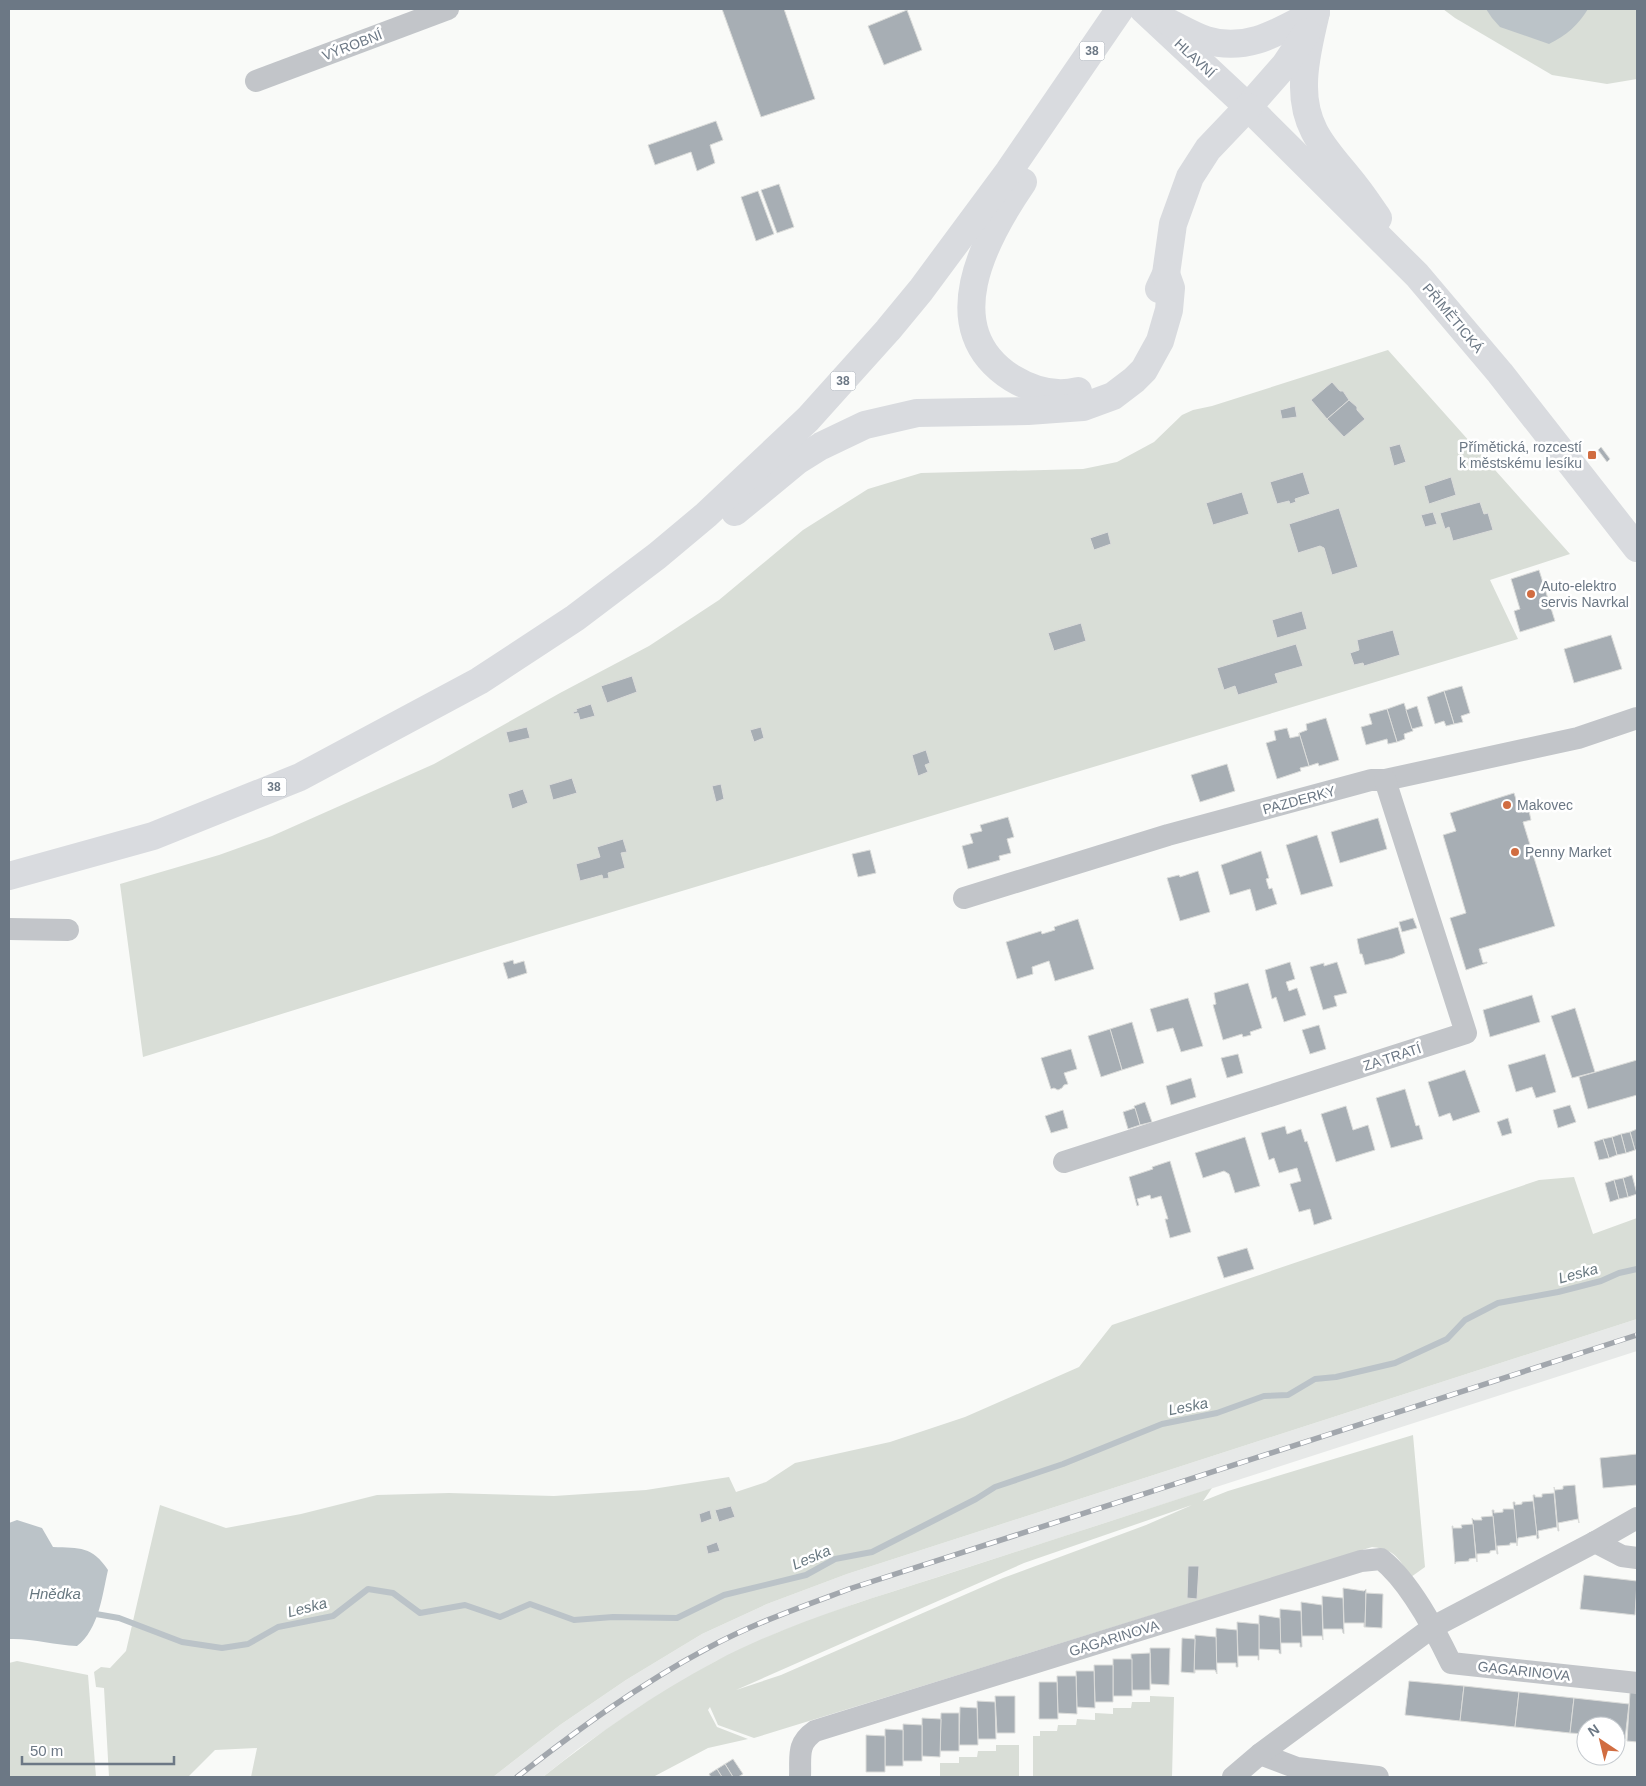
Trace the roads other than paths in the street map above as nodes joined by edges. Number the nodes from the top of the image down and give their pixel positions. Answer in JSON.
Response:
{"nodes":[{"id":1,"x":448,"y":9,"type":"edge"},
{"id":2,"x":1136,"y":9,"type":"edge"},
{"id":3,"x":1316,"y":10,"type":"edge"},
{"id":4,"x":256,"y":81,"type":"dead end"},
{"id":5,"x":1062,"y":95,"type":"junction"},
{"id":6,"x":1248,"y":107,"type":"junction"},
{"id":7,"x":1166,"y":274,"type":"junction"},
{"id":8,"x":1417,"y":275,"type":"junction"},
{"id":9,"x":1637,"y":548,"type":"edge"},
{"id":10,"x":575,"y":618,"type":"junction"},
{"id":11,"x":1637,"y":718,"type":"edge"},
{"id":12,"x":1385,"y":780,"type":"junction"},
{"id":13,"x":9,"y":876,"type":"edge"},
{"id":14,"x":964,"y":898,"type":"dead end"},
{"id":15,"x":9,"y":929,"type":"edge"},
{"id":16,"x":68,"y":930,"type":"dead end"},
{"id":17,"x":1064,"y":1162,"type":"dead end"},
{"id":18,"x":1637,"y":1518,"type":"edge"},
{"id":19,"x":1594,"y":1542,"type":"junction"},
{"id":20,"x":1637,"y":1558,"type":"edge"},
{"id":21,"x":1433,"y":1627,"type":"junction"},
{"id":22,"x":1637,"y":1683,"type":"edge"},
{"id":23,"x":1260,"y":1754,"type":"junction"},
{"id":24,"x":800,"y":1777,"type":"edge"},
{"id":25,"x":1232,"y":1777,"type":"edge"},
{"id":26,"x":1378,"y":1777,"type":"edge"}],
"edges":[{"from":1,"to":4,"type":"street","name":"VÝROBNÍ"},
{"from":2,"to":3,"type":"main road"},
{"from":2,"to":5,"type":"main road","number":"38"},
{"from":2,"to":6,"type":"main road","name":"HLAVNÍ"},
{"from":3,"to":6,"type":"main road"},
{"from":3,"to":8,"type":"main road"},
{"from":5,"to":7,"type":"main road"},
{"from":5,"to":10,"type":"main road","number":"38"},
{"from":6,"to":7,"type":"main road"},
{"from":6,"to":8,"type":"main road","name":"PŘÍMĚTICKÁ"},
{"from":7,"to":10,"type":"main road"},
{"from":8,"to":9,"type":"main road","name":"PŘÍMĚTICKÁ"},
{"from":10,"to":13,"type":"main road","number":"38"},
{"from":11,"to":12,"type":"street","name":"PAZDERKY"},
{"from":12,"to":14,"type":"street","name":"PAZDERKY"},
{"from":12,"to":17,"type":"street","name":"ZA TRATÍ"},
{"from":15,"to":16,"type":"street"},
{"from":18,"to":19,"type":"street"},
{"from":19,"to":20,"type":"street"},
{"from":19,"to":21,"type":"street"},
{"from":21,"to":22,"type":"street","name":"GAGARINOVA"},
{"from":21,"to":23,"type":"street"},
{"from":21,"to":24,"type":"street","name":"GAGARINOVA"},
{"from":23,"to":25,"type":"street"},
{"from":23,"to":26,"type":"street"}]}
